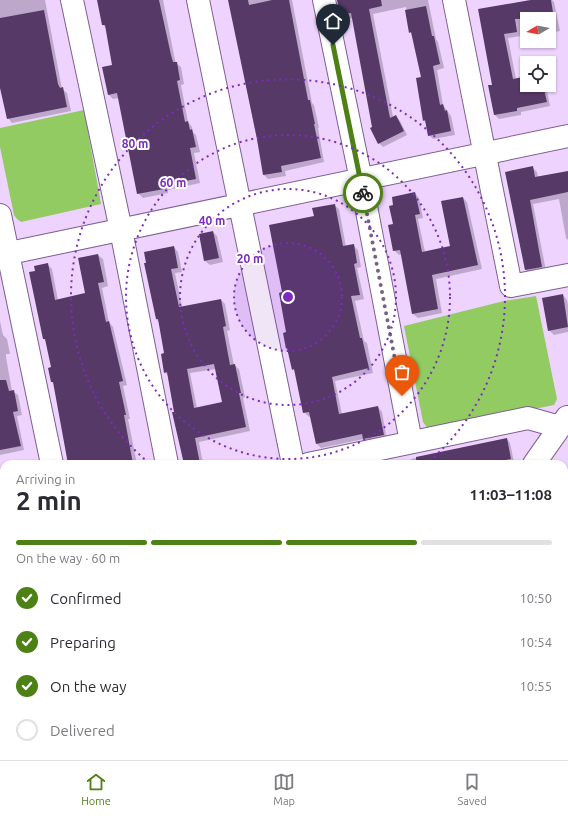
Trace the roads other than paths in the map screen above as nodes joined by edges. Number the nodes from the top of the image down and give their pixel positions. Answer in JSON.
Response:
{"nodes":[{"id":1,"x":72,"y":0,"type":"edge"},
{"id":2,"x":198,"y":0,"type":"edge"},
{"id":3,"x":324,"y":0,"type":"edge"},
{"id":4,"x":454,"y":0,"type":"edge"},
{"id":5,"x":568,"y":136,"type":"edge"},
{"id":6,"x":484,"y":154,"type":"junction"},
{"id":7,"x":361,"y":180,"type":"junction"},
{"id":8,"x":240,"y":205,"type":"junction"},
{"id":9,"x":0,"y":215,"type":"edge"},
{"id":10,"x":120,"y":230,"type":"junction"},
{"id":11,"x":4,"y":254,"type":"edge"},
{"id":12,"x":568,"y":275,"type":"edge"},
{"id":13,"x":564,"y":422,"type":"edge"},
{"id":14,"x":411,"y":442,"type":"junction"},
{"id":15,"x":51,"y":460,"type":"edge"},
{"id":16,"x":166,"y":460,"type":"edge"},
{"id":17,"x":292,"y":460,"type":"edge"},
{"id":18,"x":327,"y":460,"type":"edge"},
{"id":19,"x":537,"y":460,"type":"edge"}],
"edges":[{"from":1,"to":10,"type":"street"},
{"from":2,"to":8,"type":"street"},
{"from":3,"to":7,"type":"street"},
{"from":4,"to":6,"type":"street"},
{"from":5,"to":6,"type":"street"},
{"from":6,"to":7,"type":"street"},
{"from":6,"to":12,"type":"street"},
{"from":7,"to":8,"type":"street"},
{"from":7,"to":14,"type":"street"},
{"from":8,"to":10,"type":"street"},
{"from":8,"to":17,"type":"street"},
{"from":9,"to":11,"type":"street"},
{"from":10,"to":11,"type":"street"},
{"from":10,"to":16,"type":"street"},
{"from":11,"to":15,"type":"street"},
{"from":13,"to":14,"type":"street"},
{"from":13,"to":19,"type":"street"},
{"from":14,"to":18,"type":"street"}]}
